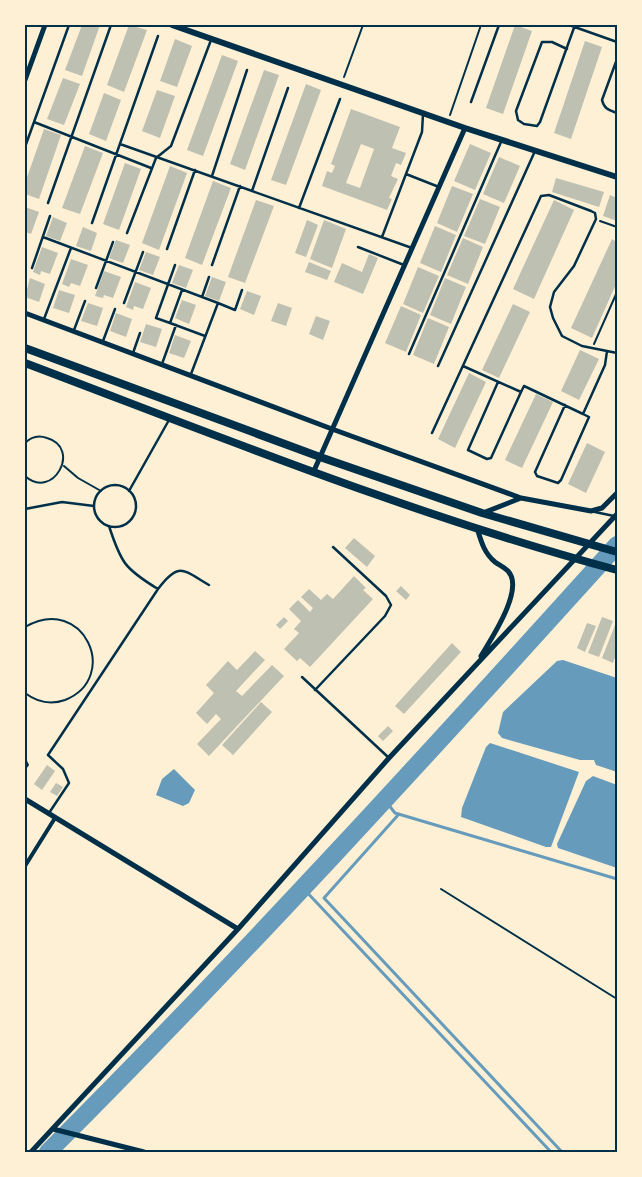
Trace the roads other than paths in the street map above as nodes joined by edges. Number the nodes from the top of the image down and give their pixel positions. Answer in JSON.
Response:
{"nodes":[{"id":1,"x":45,"y":25,"type":"edge"},
{"id":2,"x":69,"y":25,"type":"edge"},
{"id":3,"x":111,"y":25,"type":"edge"},
{"id":4,"x":172,"y":25,"type":"edge"},
{"id":5,"x":498,"y":25,"type":"edge"},
{"id":6,"x":569,"y":25,"type":"edge"},
{"id":7,"x":575,"y":26,"type":"edge"},
{"id":8,"x":158,"y":36,"type":"dead end"},
{"id":9,"x":212,"y":39,"type":"junction"},
{"id":10,"x":617,"y":41,"type":"edge"},
{"id":11,"x":567,"y":49,"type":"junction"},
{"id":12,"x":617,"y":59,"type":"edge"},
{"id":13,"x":247,"y":70,"type":"dead end"},
{"id":14,"x":25,"y":80,"type":"edge"},
{"id":15,"x":288,"y":88,"type":"dead end"},
{"id":16,"x":340,"y":99,"type":"dead end"},
{"id":17,"x":471,"y":102,"type":"dead end"},
{"id":18,"x":423,"y":113,"type":"junction"},
{"id":19,"x":617,"y":113,"type":"edge"},
{"id":20,"x":34,"y":122,"type":"junction"},
{"id":21,"x":465,"y":128,"type":"junction"},
{"id":22,"x":71,"y":137,"type":"junction"},
{"id":23,"x":502,"y":140,"type":"junction"},
{"id":24,"x":120,"y":144,"type":"junction"},
{"id":25,"x":25,"y":147,"type":"edge"},
{"id":26,"x":535,"y":151,"type":"junction"},
{"id":27,"x":116,"y":154,"type":"junction"},
{"id":28,"x":157,"y":157,"type":"junction"},
{"id":29,"x":151,"y":168,"type":"junction"},
{"id":30,"x":195,"y":170,"type":"junction"},
{"id":31,"x":406,"y":174,"type":"junction"},
{"id":32,"x":212,"y":176,"type":"junction"},
{"id":33,"x":617,"y":177,"type":"edge"},
{"id":34,"x":240,"y":186,"type":"junction"},
{"id":35,"x":439,"y":186,"type":"junction"},
{"id":36,"x":252,"y":191,"type":"junction"},
{"id":37,"x":48,"y":203,"type":"dead end"},
{"id":38,"x":299,"y":208,"type":"junction"},
{"id":39,"x":50,"y":216,"type":"dead end"},
{"id":40,"x":92,"y":223,"type":"dead end"},
{"id":41,"x":127,"y":233,"type":"dead end"},
{"id":42,"x":43,"y":237,"type":"junction"},
{"id":43,"x":382,"y":237,"type":"junction"},
{"id":44,"x":114,"y":242,"type":"dead end"},
{"id":45,"x":358,"y":247,"type":"dead end"},
{"id":46,"x":71,"y":248,"type":"junction"},
{"id":47,"x":412,"y":248,"type":"junction"},
{"id":48,"x":167,"y":249,"type":"dead end"},
{"id":49,"x":143,"y":252,"type":"dead end"},
{"id":50,"x":106,"y":262,"type":"junction"},
{"id":51,"x":175,"y":265,"type":"dead end"},
{"id":52,"x":212,"y":265,"type":"dead end"},
{"id":53,"x":404,"y":265,"type":"junction"},
{"id":54,"x":32,"y":268,"type":"dead end"},
{"id":55,"x":135,"y":273,"type":"junction"},
{"id":56,"x":210,"y":277,"type":"dead end"},
{"id":57,"x":168,"y":285,"type":"junction"},
{"id":58,"x":96,"y":288,"type":"dead end"},
{"id":59,"x":182,"y":290,"type":"junction"},
{"id":60,"x":242,"y":290,"type":"dead end"},
{"id":61,"x":202,"y":298,"type":"junction"},
{"id":62,"x":85,"y":301,"type":"dead end"},
{"id":63,"x":124,"y":303,"type":"dead end"},
{"id":64,"x":218,"y":303,"type":"junction"},
{"id":65,"x":115,"y":309,"type":"dead end"},
{"id":66,"x":25,"y":313,"type":"edge"},
{"id":67,"x":43,"y":320,"type":"junction"},
{"id":68,"x":170,"y":323,"type":"junction"},
{"id":69,"x":176,"y":325,"type":"junction"},
{"id":70,"x":74,"y":332,"type":"junction"},
{"id":71,"x":140,"y":333,"type":"dead end"},
{"id":72,"x":205,"y":336,"type":"junction"},
{"id":73,"x":103,"y":343,"type":"junction"},
{"id":74,"x":25,"y":348,"type":"edge"},
{"id":75,"x":607,"y":351,"type":"junction"},
{"id":76,"x":617,"y":353,"type":"edge"},
{"id":77,"x":132,"y":354,"type":"junction"},
{"id":78,"x":409,"y":354,"type":"dead end"},
{"id":79,"x":25,"y":363,"type":"edge"},
{"id":80,"x":162,"y":365,"type":"junction"},
{"id":81,"x":438,"y":366,"type":"dead end"},
{"id":82,"x":463,"y":366,"type":"junction"},
{"id":83,"x":190,"y":376,"type":"junction"},
{"id":84,"x":498,"y":382,"type":"junction"},
{"id":85,"x":521,"y":392,"type":"junction"},
{"id":86,"x":565,"y":405,"type":"junction"},
{"id":87,"x":583,"y":414,"type":"junction"},
{"id":88,"x":170,"y":418,"type":"junction"},
{"id":89,"x":332,"y":429,"type":"junction"},
{"id":90,"x":432,"y":433,"type":"dead end"},
{"id":91,"x":320,"y":457,"type":"junction"},
{"id":92,"x":313,"y":473,"type":"junction"},
{"id":93,"x":129,"y":491,"type":"junction"},
{"id":94,"x":617,"y":493,"type":"edge"},
{"id":95,"x":521,"y":498,"type":"junction"},
{"id":96,"x":94,"y":506,"type":"junction"},
{"id":97,"x":25,"y":509,"type":"edge"},
{"id":98,"x":592,"y":511,"type":"junction"},
{"id":99,"x":482,"y":514,"type":"junction"},
{"id":100,"x":616,"y":516,"type":"edge"},
{"id":101,"x":110,"y":526,"type":"junction"},
{"id":102,"x":477,"y":528,"type":"junction"},
{"id":103,"x":334,"y":547,"type":"dead end"},
{"id":104,"x":617,"y":552,"type":"edge"},
{"id":105,"x":617,"y":570,"type":"edge"},
{"id":106,"x":209,"y":585,"type":"dead end"},
{"id":107,"x":158,"y":589,"type":"junction"},
{"id":108,"x":478,"y":664,"type":"junction"},
{"id":109,"x":302,"y":677,"type":"dead end"},
{"id":110,"x":315,"y":690,"type":"junction"},
{"id":111,"x":389,"y":758,"type":"junction"},
{"id":112,"x":25,"y":799,"type":"edge"},
{"id":113,"x":49,"y":814,"type":"junction"},
{"id":114,"x":55,"y":818,"type":"junction"},
{"id":115,"x":25,"y":866,"type":"edge"},
{"id":116,"x":238,"y":928,"type":"junction"},
{"id":117,"x":53,"y":1129,"type":"junction"},
{"id":118,"x":31,"y":1152,"type":"edge"},
{"id":119,"x":144,"y":1152,"type":"edge"}],
"edges":[{"from":1,"to":14,"type":"street"},
{"from":2,"to":20,"type":"lane"},
{"from":3,"to":22,"type":"lane"},
{"from":4,"to":9,"type":"street"},
{"from":5,"to":17,"type":"lane"},
{"from":6,"to":7,"type":"lane"},
{"from":7,"to":10,"type":"lane"},
{"from":7,"to":11,"type":"lane"},
{"from":8,"to":24,"type":"lane"},
{"from":9,"to":18,"type":"street"},
{"from":9,"to":28,"type":"lane"},
{"from":11,"to":11,"type":"lane"},
{"from":12,"to":19,"type":"lane"},
{"from":13,"to":32,"type":"lane"},
{"from":15,"to":36,"type":"lane"},
{"from":16,"to":38,"type":"lane"},
{"from":18,"to":21,"type":"street"},
{"from":18,"to":31,"type":"lane"},
{"from":20,"to":22,"type":"lane"},
{"from":20,"to":25,"type":"lane"},
{"from":21,"to":23,"type":"street"},
{"from":21,"to":35,"type":"street"},
{"from":22,"to":27,"type":"lane"},
{"from":22,"to":37,"type":"lane"},
{"from":23,"to":26,"type":"street"},
{"from":23,"to":78,"type":"lane"},
{"from":24,"to":27,"type":"lane"},
{"from":24,"to":28,"type":"lane"},
{"from":26,"to":33,"type":"street"},
{"from":26,"to":81,"type":"lane"},
{"from":27,"to":29,"type":"lane"},
{"from":27,"to":40,"type":"lane"},
{"from":28,"to":29,"type":"lane"},
{"from":28,"to":30,"type":"lane"},
{"from":29,"to":41,"type":"lane"},
{"from":30,"to":32,"type":"lane"},
{"from":30,"to":48,"type":"lane"},
{"from":31,"to":35,"type":"lane"},
{"from":31,"to":43,"type":"lane"},
{"from":32,"to":34,"type":"lane"},
{"from":34,"to":36,"type":"lane"},
{"from":34,"to":52,"type":"lane"},
{"from":35,"to":47,"type":"street"},
{"from":36,"to":38,"type":"lane"},
{"from":38,"to":43,"type":"lane"},
{"from":39,"to":42,"type":"lane"},
{"from":42,"to":46,"type":"lane"},
{"from":42,"to":54,"type":"lane"},
{"from":43,"to":47,"type":"lane"},
{"from":44,"to":50,"type":"lane"},
{"from":45,"to":53,"type":"lane"},
{"from":46,"to":50,"type":"lane"},
{"from":46,"to":67,"type":"lane"},
{"from":47,"to":53,"type":"street"},
{"from":49,"to":55,"type":"lane"},
{"from":50,"to":55,"type":"lane"},
{"from":50,"to":58,"type":"lane"},
{"from":51,"to":57,"type":"lane"},
{"from":53,"to":89,"type":"street"},
{"from":55,"to":57,"type":"lane"},
{"from":55,"to":63,"type":"lane"},
{"from":56,"to":61,"type":"lane"},
{"from":57,"to":59,"type":"lane"},
{"from":57,"to":68,"type":"lane"},
{"from":59,"to":61,"type":"lane"},
{"from":59,"to":68,"type":"lane"},
{"from":60,"to":64,"type":"lane"},
{"from":61,"to":64,"type":"lane"},
{"from":62,"to":70,"type":"lane"},
{"from":64,"to":72,"type":"lane"},
{"from":65,"to":73,"type":"lane"},
{"from":66,"to":67,"type":"street"},
{"from":67,"to":70,"type":"street"},
{"from":68,"to":69,"type":"lane"},
{"from":69,"to":72,"type":"lane"},
{"from":69,"to":80,"type":"lane"},
{"from":70,"to":73,"type":"street"},
{"from":71,"to":77,"type":"lane"},
{"from":72,"to":83,"type":"lane"},
{"from":73,"to":77,"type":"street"},
{"from":74,"to":91,"type":"main road"},
{"from":75,"to":76,"type":"lane"},
{"from":75,"to":82,"type":"lane"},
{"from":75,"to":87,"type":"lane"},
{"from":77,"to":80,"type":"street"},
{"from":79,"to":88,"type":"main road"},
{"from":80,"to":83,"type":"street"},
{"from":82,"to":84,"type":"lane"},
{"from":82,"to":90,"type":"lane"},
{"from":83,"to":89,"type":"street"},
{"from":84,"to":85,"type":"lane"},
{"from":84,"to":85,"type":"lane"},
{"from":85,"to":86,"type":"lane"},
{"from":86,"to":87,"type":"lane"},
{"from":86,"to":87,"type":"lane"},
{"from":88,"to":92,"type":"main road"},
{"from":88,"to":93,"type":"lane"},
{"from":89,"to":91,"type":"street"},
{"from":89,"to":95,"type":"street"},
{"from":91,"to":92,"type":"street"},
{"from":91,"to":99,"type":"main road"},
{"from":92,"to":102,"type":"main road"},
{"from":93,"to":96,"type":"lane"},
{"from":93,"to":101,"type":"lane"},
{"from":94,"to":98,"type":"street"},
{"from":95,"to":98,"type":"street"},
{"from":95,"to":99,"type":"street"},
{"from":96,"to":97,"type":"lane"},
{"from":96,"to":101,"type":"lane"},
{"from":98,"to":100,"type":"lane"},
{"from":99,"to":104,"type":"main road"},
{"from":100,"to":108,"type":"street"},
{"from":101,"to":107,"type":"lane"},
{"from":102,"to":105,"type":"main road"},
{"from":102,"to":108,"type":"street"},
{"from":103,"to":110,"type":"lane"},
{"from":106,"to":107,"type":"lane"},
{"from":107,"to":113,"type":"lane"},
{"from":108,"to":111,"type":"street"},
{"from":109,"to":110,"type":"lane"},
{"from":110,"to":111,"type":"lane"},
{"from":111,"to":116,"type":"street"},
{"from":112,"to":113,"type":"street"},
{"from":113,"to":114,"type":"street"},
{"from":114,"to":115,"type":"street"},
{"from":114,"to":116,"type":"street"},
{"from":116,"to":117,"type":"street"},
{"from":117,"to":118,"type":"street"},
{"from":117,"to":119,"type":"street"}]}
